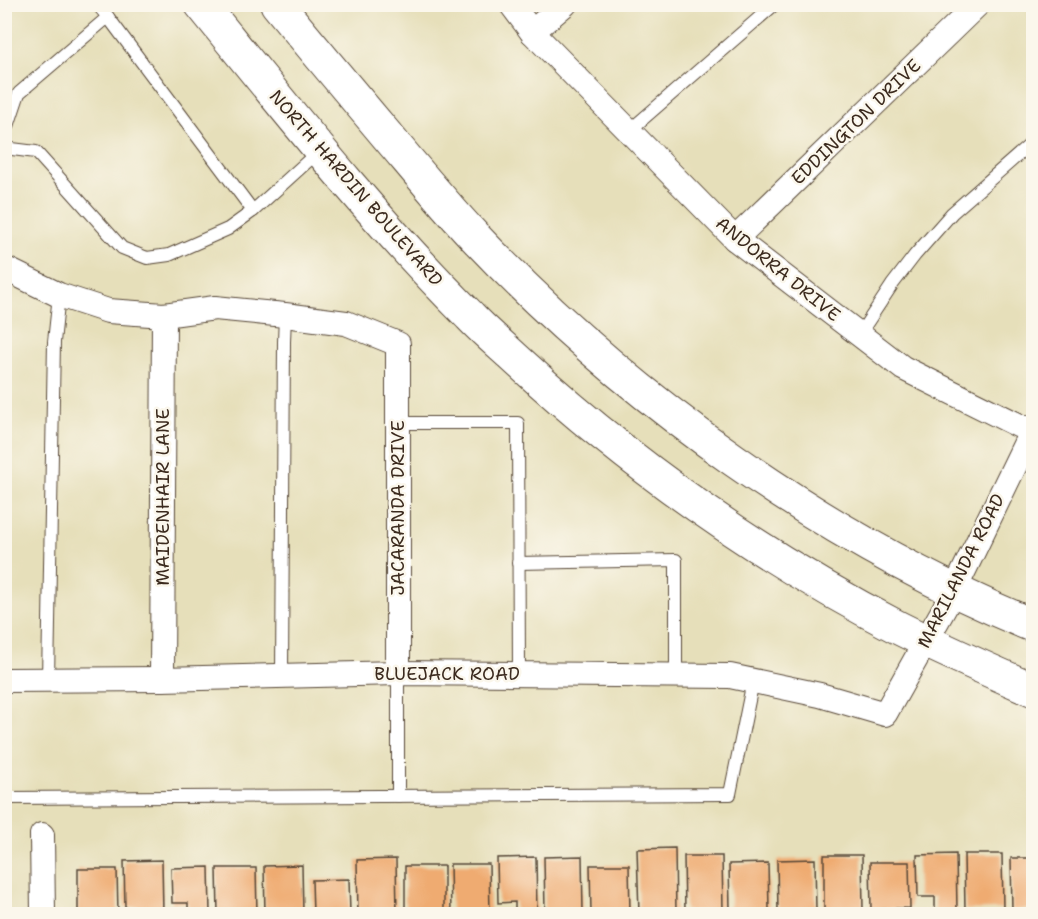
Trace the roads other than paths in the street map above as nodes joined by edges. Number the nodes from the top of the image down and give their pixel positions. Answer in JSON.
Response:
{"nodes":[{"id":1,"x":97,"y":4,"type":"edge"},
{"id":2,"x":201,"y":4,"type":"edge"},
{"id":3,"x":277,"y":4,"type":"edge"},
{"id":4,"x":511,"y":4,"type":"edge"},
{"id":5,"x":565,"y":4,"type":"edge"},
{"id":6,"x":775,"y":4,"type":"edge"},
{"id":7,"x":978,"y":4,"type":"edge"},
{"id":8,"x":108,"y":17,"type":"junction"},
{"id":9,"x":532,"y":32,"type":"junction"},
{"id":10,"x":19,"y":93,"type":"junction"},
{"id":11,"x":4,"y":96,"type":"edge"},
{"id":12,"x":4,"y":101,"type":"edge"},
{"id":13,"x":629,"y":131,"type":"junction"},
{"id":14,"x":4,"y":138,"type":"edge"},
{"id":15,"x":1034,"y":141,"type":"edge"},
{"id":16,"x":4,"y":148,"type":"edge"},
{"id":17,"x":320,"y":150,"type":"junction"},
{"id":18,"x":253,"y":211,"type":"junction"},
{"id":19,"x":735,"y":239,"type":"junction"},
{"id":20,"x":4,"y":268,"type":"edge"},
{"id":21,"x":59,"y":295,"type":"junction"},
{"id":22,"x":164,"y":315,"type":"junction"},
{"id":23,"x":285,"y":315,"type":"junction"},
{"id":24,"x":860,"y":334,"type":"junction"},
{"id":25,"x":399,"y":423,"type":"junction"},
{"id":26,"x":1032,"y":431,"type":"edge"},
{"id":27,"x":518,"y":563,"type":"junction"},
{"id":28,"x":954,"y":591,"type":"junction"},
{"id":29,"x":1034,"y":626,"type":"edge"},
{"id":30,"x":927,"y":641,"type":"junction"},
{"id":31,"x":398,"y":673,"type":"junction"},
{"id":32,"x":519,"y":674,"type":"junction"},
{"id":33,"x":282,"y":676,"type":"junction"},
{"id":34,"x":676,"y":676,"type":"junction"},
{"id":35,"x":48,"y":679,"type":"junction"},
{"id":36,"x":162,"y":679,"type":"junction"},
{"id":37,"x":4,"y":680,"type":"edge"},
{"id":38,"x":753,"y":681,"type":"junction"},
{"id":39,"x":1034,"y":690,"type":"edge"},
{"id":40,"x":885,"y":714,"type":"joint"},
{"id":41,"x":398,"y":796,"type":"junction"},
{"id":42,"x":4,"y":798,"type":"edge"},
{"id":43,"x":42,"y":835,"type":"dead end"},
{"id":44,"x":43,"y":915,"type":"edge"}],
"edges":[{"from":1,"to":8,"type":"lane"},
{"from":2,"to":17,"type":"main road","name":"NORTH HARDIN BOULEVARD"},
{"from":3,"to":28,"type":"main road"},
{"from":4,"to":9,"type":"street","name":"ANDORRA DRIVE"},
{"from":5,"to":9,"type":"street"},
{"from":6,"to":13,"type":"lane"},
{"from":7,"to":19,"type":"street","name":"EDDINGTON DRIVE"},
{"from":8,"to":10,"type":"lane"},
{"from":8,"to":18,"type":"lane"},
{"from":9,"to":13,"type":"street","name":"ANDORRA DRIVE"},
{"from":10,"to":11,"type":"lane"},
{"from":10,"to":12,"type":"lane"},
{"from":10,"to":14,"type":"lane"},
{"from":13,"to":19,"type":"street","name":"ANDORRA DRIVE"},
{"from":15,"to":24,"type":"lane"},
{"from":16,"to":18,"type":"lane"},
{"from":17,"to":18,"type":"lane"},
{"from":17,"to":30,"type":"main road","name":"NORTH HARDIN BOULEVARD"},
{"from":19,"to":24,"type":"street","name":"ANDORRA DRIVE"},
{"from":20,"to":21,"type":"street"},
{"from":21,"to":22,"type":"street"},
{"from":21,"to":35,"type":"lane"},
{"from":22,"to":23,"type":"street"},
{"from":22,"to":36,"type":"street","name":"MAIDENHAIR LANE"},
{"from":23,"to":25,"type":"street","name":"JACARANDA DRIVE"},
{"from":23,"to":33,"type":"lane"},
{"from":24,"to":26,"type":"street","name":"ANDORRA DRIVE"},
{"from":25,"to":27,"type":"lane"},
{"from":25,"to":31,"type":"street","name":"JACARANDA DRIVE"},
{"from":26,"to":28,"type":"street","name":"MARILANDA ROAD"},
{"from":27,"to":32,"type":"lane"},
{"from":27,"to":34,"type":"lane"},
{"from":28,"to":29,"type":"main road"},
{"from":28,"to":30,"type":"street","name":"MARILANDA ROAD"},
{"from":30,"to":39,"type":"main road","name":"NORTH HARDIN BOULEVARD"},
{"from":30,"to":40,"type":"street","name":"MARILANDA ROAD"},
{"from":31,"to":32,"type":"street","name":"BLUEJACK ROAD"},
{"from":31,"to":33,"type":"street","name":"BLUEJACK ROAD"},
{"from":31,"to":41,"type":"lane"},
{"from":32,"to":34,"type":"street","name":"BLUEJACK ROAD"},
{"from":33,"to":36,"type":"street","name":"BLUEJACK ROAD"},
{"from":34,"to":38,"type":"street","name":"BLUEJACK ROAD"},
{"from":35,"to":36,"type":"street","name":"BLUEJACK ROAD"},
{"from":35,"to":37,"type":"street","name":"BLUEJACK ROAD"},
{"from":38,"to":40,"type":"street","name":"BLUEJACK ROAD"},
{"from":38,"to":41,"type":"lane"},
{"from":41,"to":42,"type":"lane"},
{"from":43,"to":44,"type":"street"}]}
